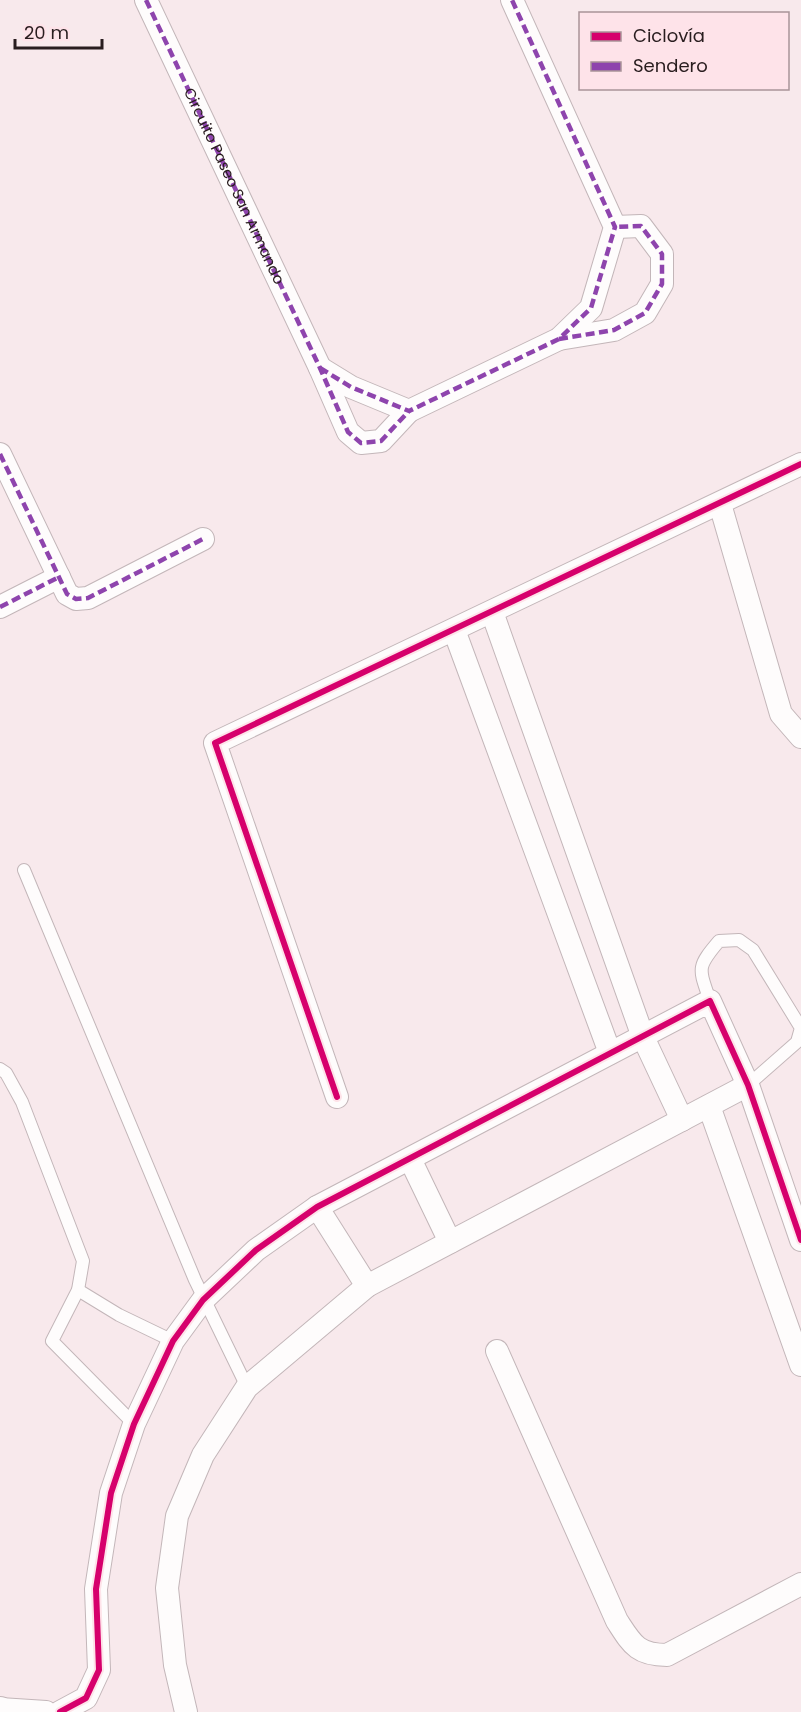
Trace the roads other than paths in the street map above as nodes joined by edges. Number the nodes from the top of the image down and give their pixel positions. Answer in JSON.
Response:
{"nodes":[{"id":1,"x":512,"y":0,"type":"edge"},
{"id":2,"x":148,"y":1,"type":"edge"},
{"id":3,"x":615,"y":226,"type":"junction"},
{"id":4,"x":559,"y":339,"type":"junction"},
{"id":5,"x":320,"y":368,"type":"junction"},
{"id":6,"x":409,"y":411,"type":"junction"},
{"id":7,"x":0,"y":454,"type":"edge"},
{"id":8,"x":801,"y":464,"type":"edge"},
{"id":9,"x":720,"y":504,"type":"junction"},
{"id":10,"x":203,"y":539,"type":"dead end"},
{"id":11,"x":59,"y":577,"type":"junction"},
{"id":12,"x":0,"y":607,"type":"edge"},
{"id":13,"x":492,"y":612,"type":"junction"},
{"id":14,"x":454,"y":630,"type":"junction"},
{"id":15,"x":801,"y":737,"type":"edge"},
{"id":16,"x":24,"y":870,"type":"dead end"},
{"id":17,"x":710,"y":1001,"type":"junction"},
{"id":18,"x":643,"y":1036,"type":"junction"},
{"id":19,"x":610,"y":1053,"type":"junction"},
{"id":20,"x":0,"y":1069,"type":"edge"},
{"id":21,"x":748,"y":1085,"type":"junction"},
{"id":22,"x":337,"y":1097,"type":"dead end"},
{"id":23,"x":709,"y":1106,"type":"junction"},
{"id":24,"x":682,"y":1120,"type":"junction"},
{"id":25,"x":410,"y":1159,"type":"junction"},
{"id":26,"x":317,"y":1207,"type":"junction"},
{"id":27,"x":801,"y":1240,"type":"edge"},
{"id":28,"x":450,"y":1242,"type":"junction"},
{"id":29,"x":367,"y":1286,"type":"junction"},
{"id":30,"x":78,"y":1290,"type":"junction"},
{"id":31,"x":203,"y":1300,"type":"junction"},
{"id":32,"x":173,"y":1341,"type":"junction"},
{"id":33,"x":497,"y":1351,"type":"dead end"},
{"id":34,"x":801,"y":1365,"type":"edge"},
{"id":35,"x":247,"y":1387,"type":"junction"},
{"id":36,"x":134,"y":1424,"type":"junction"},
{"id":37,"x":801,"y":1584,"type":"edge"},
{"id":38,"x":0,"y":1711,"type":"edge"},
{"id":39,"x":46,"y":1712,"type":"edge"},
{"id":40,"x":60,"y":1712,"type":"edge"},
{"id":41,"x":186,"y":1712,"type":"edge"}],
"edges":[{"from":1,"to":3,"type":"street"},
{"from":2,"to":5,"type":"street","name":"Circuito Paseo San Armando"},
{"from":3,"to":4,"type":"street","name":"Circuito Paseo San Armando"},
{"from":3,"to":4,"type":"street","name":"Circuito Paseo San Armando"},
{"from":4,"to":6,"type":"street","name":"Circuito Paseo San Armando"},
{"from":5,"to":6,"type":"street"},
{"from":5,"to":6,"type":"street","name":"Circuito Paseo San Armando"},
{"from":7,"to":11,"type":"street"},
{"from":8,"to":9,"type":"street"},
{"from":9,"to":13,"type":"street"},
{"from":9,"to":15,"type":"street"},
{"from":10,"to":11,"type":"street"},
{"from":11,"to":12,"type":"street"},
{"from":13,"to":14,"type":"street"},
{"from":13,"to":18,"type":"street"},
{"from":14,"to":19,"type":"street"},
{"from":14,"to":22,"type":"street"},
{"from":16,"to":31,"type":"lane"},
{"from":17,"to":18,"type":"street"},
{"from":17,"to":21,"type":"street"},
{"from":17,"to":21,"type":"lane"},
{"from":18,"to":19,"type":"street"},
{"from":18,"to":24,"type":"street"},
{"from":19,"to":25,"type":"street"},
{"from":20,"to":30,"type":"lane"},
{"from":21,"to":23,"type":"street"},
{"from":21,"to":27,"type":"street"},
{"from":23,"to":24,"type":"street"},
{"from":23,"to":34,"type":"street"},
{"from":24,"to":28,"type":"street"},
{"from":25,"to":26,"type":"street"},
{"from":25,"to":28,"type":"street"},
{"from":26,"to":29,"type":"street"},
{"from":26,"to":31,"type":"street"},
{"from":28,"to":29,"type":"street"},
{"from":29,"to":35,"type":"street"},
{"from":30,"to":32,"type":"lane"},
{"from":30,"to":36,"type":"lane"},
{"from":31,"to":32,"type":"street"},
{"from":31,"to":35,"type":"lane"},
{"from":32,"to":36,"type":"street"},
{"from":33,"to":37,"type":"street"},
{"from":35,"to":41,"type":"street"},
{"from":36,"to":40,"type":"street"},
{"from":38,"to":39,"type":"street"}]}
